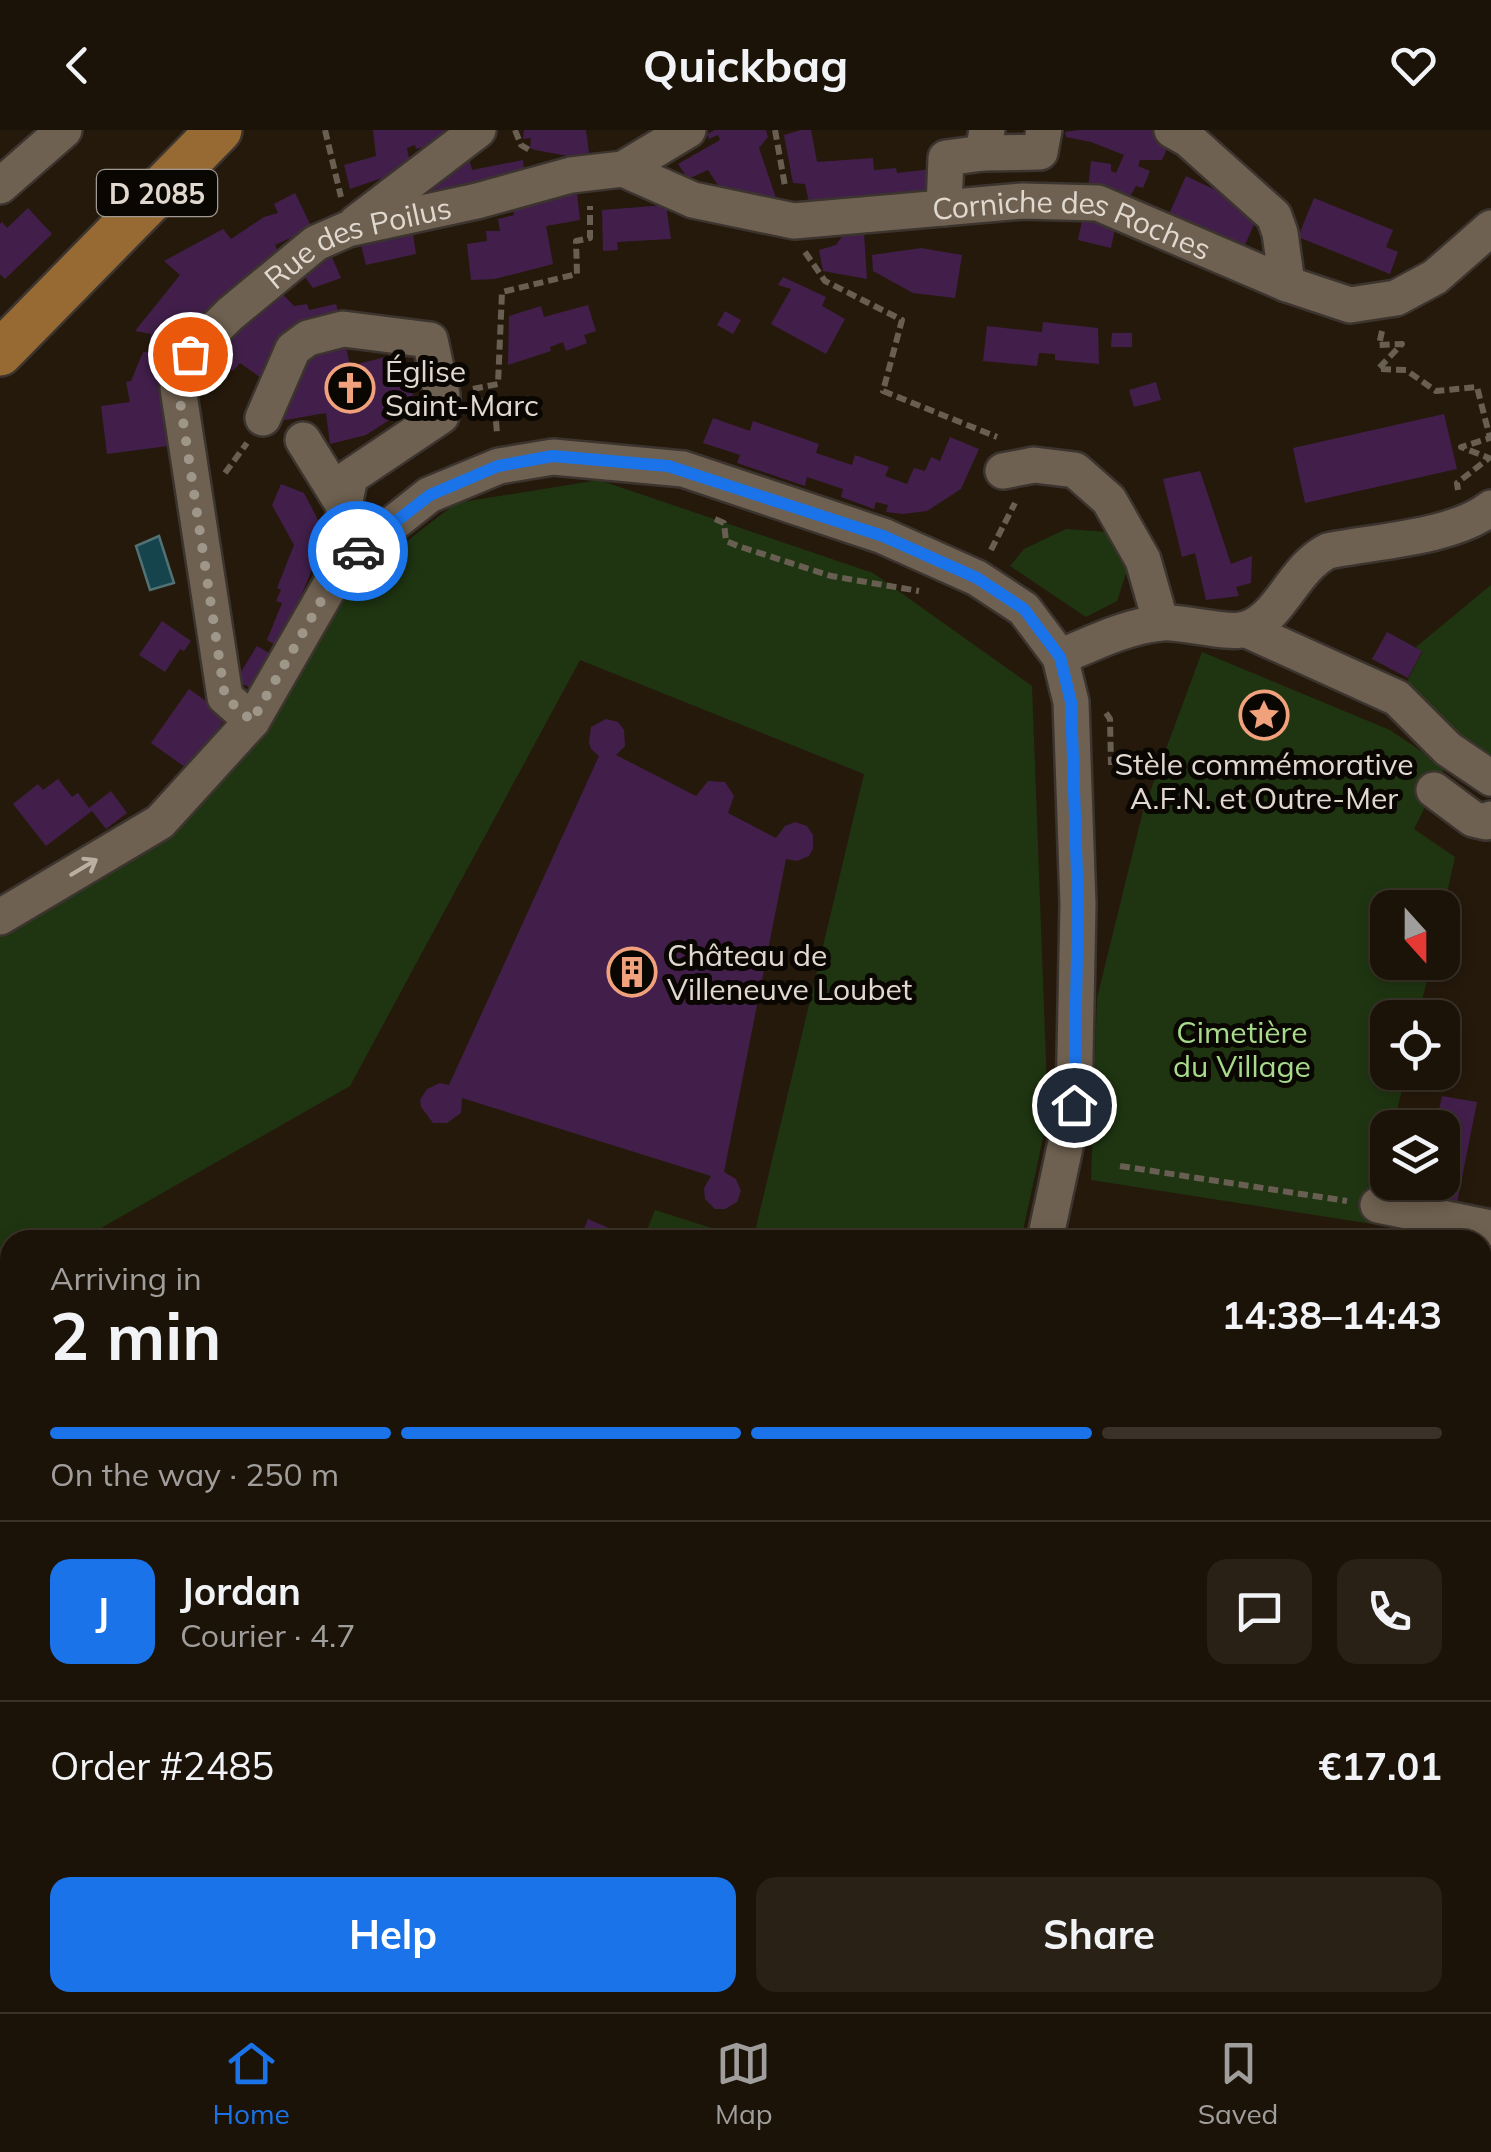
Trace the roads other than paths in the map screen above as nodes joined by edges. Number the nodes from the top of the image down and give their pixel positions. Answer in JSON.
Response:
{"nodes":[{"id":1,"x":64,"y":130,"type":"edge"},
{"id":2,"x":220,"y":130,"type":"edge"},
{"id":3,"x":478,"y":130,"type":"edge"},
{"id":4,"x":688,"y":130,"type":"edge"},
{"id":5,"x":1044,"y":130,"type":"edge"},
{"id":6,"x":1172,"y":130,"type":"edge"},
{"id":7,"x":985,"y":141,"type":"edge"},
{"id":8,"x":607,"y":172,"type":"junction"},
{"id":9,"x":0,"y":186,"type":"edge"},
{"id":10,"x":944,"y":208,"type":"junction"},
{"id":11,"x":1491,"y":228,"type":"edge"},
{"id":12,"x":348,"y":229,"type":"junction"},
{"id":13,"x":1287,"y":284,"type":"junction"},
{"id":14,"x":0,"y":353,"type":"edge"},
{"id":15,"x":264,"y":418,"type":"road end"},
{"id":16,"x":303,"y":440,"type":"dead end"},
{"id":17,"x":1018,"y":468,"type":"road end"},
{"id":18,"x":1480,"y":502,"type":"edge"},
{"id":19,"x":344,"y":506,"type":"junction"},
{"id":20,"x":343,"y":563,"type":"junction"},
{"id":21,"x":1161,"y":622,"type":"junction"},
{"id":22,"x":1246,"y":630,"type":"junction"},
{"id":23,"x":1060,"y":657,"type":"junction"},
{"id":24,"x":252,"y":721,"type":"junction"},
{"id":25,"x":1491,"y":778,"type":"edge"},
{"id":26,"x":1434,"y":790,"type":"dead end"},
{"id":27,"x":1491,"y":819,"type":"edge"},
{"id":28,"x":0,"y":917,"type":"edge"},
{"id":29,"x":1378,"y":1205,"type":"road end"},
{"id":30,"x":1491,"y":1228,"type":"edge"},
{"id":31,"x":1047,"y":1230,"type":"edge"}],
"edges":[{"from":1,"to":9,"type":"street"},
{"from":2,"to":14,"type":"main road","number":"D 2085"},
{"from":3,"to":12,"type":"street"},
{"from":4,"to":8,"type":"street","name":"Rue des Poilus"},
{"from":5,"to":7,"type":"street"},
{"from":6,"to":13,"type":"street"},
{"from":7,"to":10,"type":"street"},
{"from":8,"to":10,"type":"street","name":"Corniche des Roches"},
{"from":8,"to":12,"type":"street","name":"Rue des Poilus"},
{"from":10,"to":13,"type":"street","name":"Corniche des Roches"},
{"from":11,"to":13,"type":"street","name":"Corniche des Roches"},
{"from":12,"to":24,"type":"street","name":"Rue des Poilus"},
{"from":15,"to":19,"type":"street"},
{"from":16,"to":19,"type":"street"},
{"from":17,"to":21,"type":"street"},
{"from":18,"to":22,"type":"street"},
{"from":19,"to":20,"type":"street"},
{"from":20,"to":23,"type":"street"},
{"from":20,"to":24,"type":"street"},
{"from":21,"to":22,"type":"street"},
{"from":21,"to":23,"type":"street"},
{"from":22,"to":25,"type":"street"},
{"from":23,"to":31,"type":"street"},
{"from":28,"to":24,"type":"street","one_way":true},
{"from":26,"to":27,"type":"street"},
{"from":29,"to":30,"type":"street"}]}
